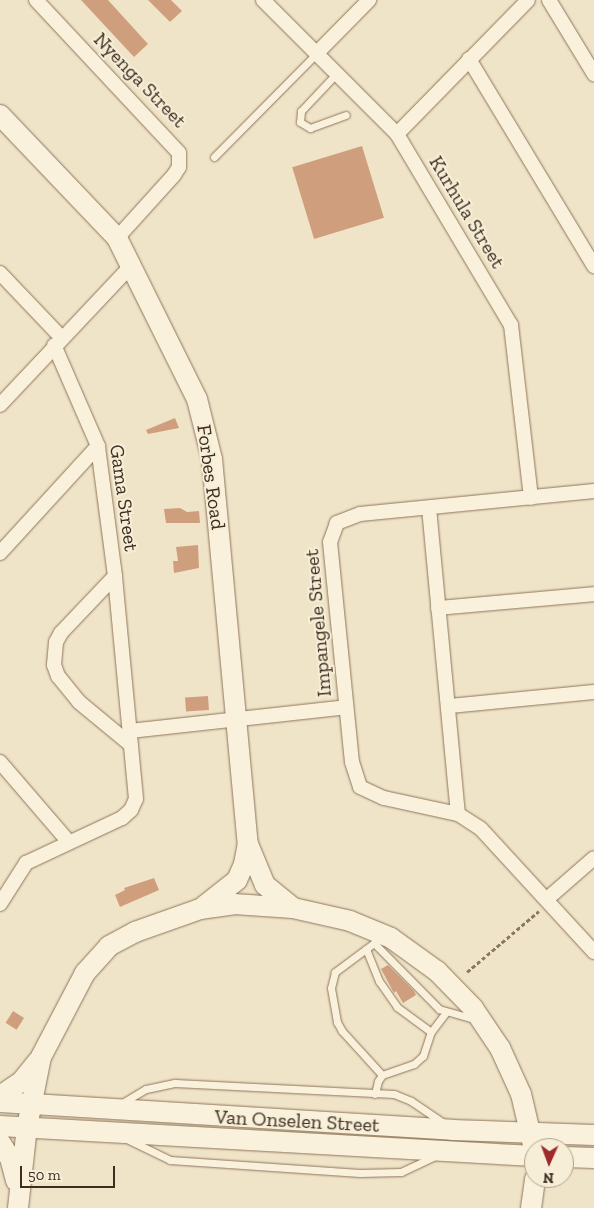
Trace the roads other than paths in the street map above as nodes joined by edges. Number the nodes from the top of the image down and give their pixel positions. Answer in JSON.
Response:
{"nodes":[{"id":1,"x":36,"y":0,"type":"edge"},
{"id":2,"x":263,"y":0,"type":"edge"},
{"id":3,"x":369,"y":0,"type":"edge"},
{"id":4,"x":528,"y":0,"type":"edge"},
{"id":5,"x":549,"y":0,"type":"edge"},
{"id":6,"x":316,"y":54,"type":"junction"},
{"id":7,"x":469,"y":59,"type":"junction"},
{"id":8,"x":336,"y":74,"type":"junction"},
{"id":9,"x":594,"y":74,"type":"edge"},
{"id":10,"x":0,"y":115,"type":"edge"},
{"id":11,"x":346,"y":115,"type":"dead end"},
{"id":12,"x":396,"y":134,"type":"junction"},
{"id":13,"x":214,"y":157,"type":"dead end"},
{"id":14,"x":117,"y":238,"type":"junction"},
{"id":15,"x":133,"y":264,"type":"junction"},
{"id":16,"x":594,"y":266,"type":"edge"},
{"id":17,"x":0,"y":273,"type":"edge"},
{"id":18,"x":58,"y":341,"type":"junction"},
{"id":19,"x":0,"y":405,"type":"edge"},
{"id":20,"x":98,"y":446,"type":"junction"},
{"id":21,"x":594,"y":492,"type":"edge"},
{"id":22,"x":531,"y":498,"type":"junction"},
{"id":23,"x":429,"y":508,"type":"junction"},
{"id":24,"x":0,"y":553,"type":"edge"},
{"id":25,"x":115,"y":576,"type":"junction"},
{"id":26,"x":594,"y":594,"type":"edge"},
{"id":27,"x":438,"y":608,"type":"junction"},
{"id":28,"x":594,"y":692,"type":"edge"},
{"id":29,"x":449,"y":706,"type":"junction"},
{"id":30,"x":346,"y":707,"type":"junction"},
{"id":31,"x":236,"y":720,"type":"junction"},
{"id":32,"x":130,"y":738,"type":"junction"},
{"id":33,"x":0,"y":762,"type":"edge"},
{"id":34,"x":458,"y":814,"type":"junction"},
{"id":35,"x":68,"y":841,"type":"junction"},
{"id":36,"x":248,"y":844,"type":"junction"},
{"id":37,"x":594,"y":858,"type":"edge"},
{"id":38,"x":549,"y":901,"type":"junction"},
{"id":39,"x":0,"y":904,"type":"edge"},
{"id":40,"x":293,"y":908,"type":"junction"},
{"id":41,"x":200,"y":909,"type":"junction"},
{"id":42,"x":379,"y":939,"type":"junction"},
{"id":43,"x":366,"y":949,"type":"junction"},
{"id":44,"x":594,"y":952,"type":"edge"},
{"id":45,"x":446,"y":1012,"type":"junction"},
{"id":46,"x":484,"y":1022,"type":"junction"},
{"id":47,"x":431,"y":1032,"type":"junction"},
{"id":48,"x":41,"y":1057,"type":"junction"},
{"id":49,"x":382,"y":1075,"type":"junction"},
{"id":50,"x":375,"y":1094,"type":"junction"},
{"id":51,"x":0,"y":1096,"type":"edge"},
{"id":52,"x":0,"y":1102,"type":"edge"},
{"id":53,"x":31,"y":1105,"type":"junction"},
{"id":54,"x":110,"y":1110,"type":"junction"},
{"id":55,"x":0,"y":1126,"type":"edge"},
{"id":56,"x":27,"y":1127,"type":"junction"},
{"id":57,"x":452,"y":1130,"type":"junction"},
{"id":58,"x":594,"y":1135,"type":"edge"},
{"id":59,"x":531,"y":1138,"type":"edge"},
{"id":60,"x":563,"y":1138,"type":"edge"},
{"id":61,"x":524,"y":1140,"type":"edge"},
{"id":62,"x":0,"y":1142,"type":"edge"},
{"id":63,"x":524,"y":1156,"type":"edge"},
{"id":64,"x":574,"y":1157,"type":"edge"},
{"id":65,"x":594,"y":1158,"type":"edge"},
{"id":66,"x":533,"y":1188,"type":"edge"},
{"id":67,"x":18,"y":1199,"type":"edge"},
{"id":68,"x":531,"y":1208,"type":"edge"}],
"edges":[{"from":1,"to":14,"type":"street","name":"Nyenga Street"},
{"from":2,"to":6,"type":"street","name":"Kurhula Street"},
{"from":3,"to":6,"type":"street"},
{"from":4,"to":7,"type":"street"},
{"from":5,"to":9,"type":"street"},
{"from":6,"to":8,"type":"street","name":"Kurhula Street"},
{"from":6,"to":13,"type":"lane"},
{"from":7,"to":12,"type":"street"},
{"from":7,"to":16,"type":"street"},
{"from":8,"to":11,"type":"lane"},
{"from":8,"to":12,"type":"street","name":"Kurhula Street"},
{"from":10,"to":14,"type":"street","name":"Forbes Road"},
{"from":12,"to":22,"type":"street","name":"Kurhula Street"},
{"from":14,"to":15,"type":"street","name":"Forbes Road"},
{"from":15,"to":18,"type":"street"},
{"from":15,"to":31,"type":"street","name":"Forbes Road"},
{"from":17,"to":18,"type":"street","name":"Gama Street"},
{"from":18,"to":19,"type":"street"},
{"from":18,"to":20,"type":"street","name":"Gama Street"},
{"from":20,"to":24,"type":"street"},
{"from":20,"to":25,"type":"street","name":"Gama Street"},
{"from":21,"to":22,"type":"street","name":"Impangele Street"},
{"from":22,"to":23,"type":"street","name":"Impangele Street"},
{"from":23,"to":27,"type":"street"},
{"from":23,"to":30,"type":"street","name":"Impangele Street"},
{"from":25,"to":32,"type":"street","name":"Gama Street"},
{"from":25,"to":32,"type":"street","name":"Gama Street"},
{"from":26,"to":27,"type":"street"},
{"from":27,"to":29,"type":"street"},
{"from":28,"to":29,"type":"street"},
{"from":29,"to":34,"type":"street"},
{"from":30,"to":31,"type":"street"},
{"from":30,"to":34,"type":"street","name":"Impangele Street"},
{"from":31,"to":32,"type":"street"},
{"from":31,"to":36,"type":"street","name":"Forbes Road"},
{"from":32,"to":35,"type":"street","name":"Gama Street"},
{"from":33,"to":35,"type":"street"},
{"from":34,"to":38,"type":"street"},
{"from":35,"to":39,"type":"street","name":"Gama Street"},
{"from":36,"to":40,"type":"street","name":"Forbes Road"},
{"from":36,"to":41,"type":"street","name":"Forbes Road"},
{"from":37,"to":38,"type":"street"},
{"from":38,"to":44,"type":"street"},
{"from":40,"to":41,"type":"street"},
{"from":40,"to":42,"type":"street"},
{"from":41,"to":48,"type":"street"},
{"from":42,"to":43,"type":"lane"},
{"from":42,"to":45,"type":"lane"},
{"from":42,"to":46,"type":"street"},
{"from":43,"to":47,"type":"lane"},
{"from":43,"to":49,"type":"lane"},
{"from":45,"to":46,"type":"lane"},
{"from":45,"to":47,"type":"lane"},
{"from":46,"to":59,"type":"street"},
{"from":47,"to":49,"type":"lane"},
{"from":48,"to":51,"type":"street"},
{"from":48,"to":53,"type":"street"},
{"from":49,"to":50,"type":"lane"},
{"from":50,"to":54,"type":"lane"},
{"from":50,"to":57,"type":"lane"},
{"from":52,"to":53,"type":"street","name":"Van Onselen Street"},
{"from":53,"to":54,"type":"street","name":"Van Onselen Street"},
{"from":53,"to":56,"type":"street"},
{"from":54,"to":57,"type":"street","name":"Van Onselen Street"},
{"from":55,"to":56,"type":"street","name":"Van Onselen Street"},
{"from":56,"to":63,"type":"street","name":"Van Onselen Street"},
{"from":56,"to":67,"type":"street"},
{"from":57,"to":61,"type":"street","name":"Van Onselen Street"},
{"from":58,"to":60,"type":"street","name":"Van Onselen Street"},
{"from":62,"to":67,"type":"street"},
{"from":64,"to":65,"type":"street"},
{"from":66,"to":68,"type":"street"}]}
